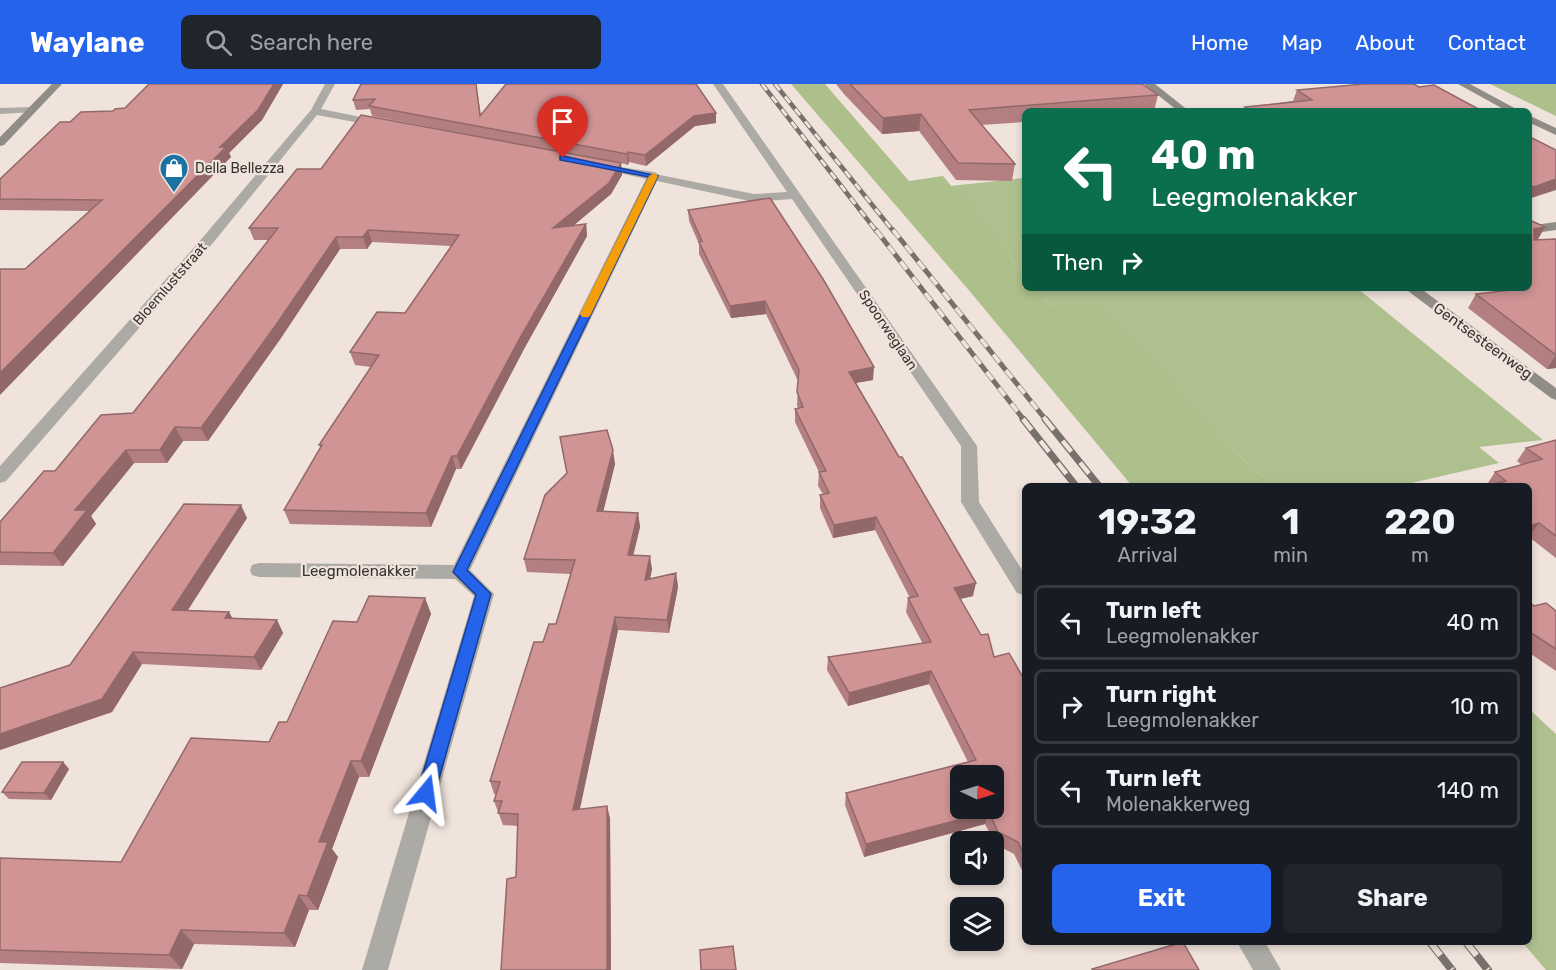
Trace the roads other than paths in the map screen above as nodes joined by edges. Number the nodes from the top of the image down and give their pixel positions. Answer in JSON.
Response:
{"nodes":[{"id":1,"x":57,"y":84,"type":"edge"},
{"id":2,"x":330,"y":84,"type":"edge"},
{"id":3,"x":718,"y":84,"type":"edge"},
{"id":4,"x":1149,"y":84,"type":"edge"},
{"id":5,"x":1463,"y":84,"type":"edge"},
{"id":6,"x":1180,"y":108,"type":"edge"},
{"id":7,"x":1509,"y":108,"type":"edge"},
{"id":8,"x":32,"y":110,"type":"junction"},
{"id":9,"x":0,"y":111,"type":"edge"},
{"id":10,"x":315,"y":111,"type":"junction"},
{"id":11,"x":1532,"y":120,"type":"edge"},
{"id":12,"x":397,"y":127,"type":"edge"},
{"id":13,"x":1556,"y":132,"type":"edge"},
{"id":14,"x":0,"y":143,"type":"edge"},
{"id":15,"x":584,"y":162,"type":"edge"},
{"id":16,"x":654,"y":176,"type":"junction"},
{"id":17,"x":796,"y":195,"type":"junction"},
{"id":18,"x":1556,"y":226,"type":"edge"},
{"id":19,"x":1532,"y":229,"type":"edge"},
{"id":20,"x":1415,"y":291,"type":"edge"},
{"id":21,"x":1556,"y":395,"type":"edge"},
{"id":22,"x":0,"y":477,"type":"edge"},
{"id":23,"x":259,"y":570,"type":"dead end"},
{"id":24,"x":460,"y":572,"type":"junction"},
{"id":25,"x":1022,"y":585,"type":"edge"},
{"id":26,"x":1252,"y":945,"type":"edge"},
{"id":27,"x":375,"y":970,"type":"edge"},
{"id":28,"x":1268,"y":970,"type":"edge"}],
"edges":[{"from":1,"to":8,"type":"street"},
{"from":2,"to":10,"type":"street","name":"Bloemluststraat"},
{"from":3,"to":17,"type":"street","name":"Spoorweglaan"},
{"from":4,"to":6,"type":"street"},
{"from":5,"to":7,"type":"street"},
{"from":8,"to":9,"type":"street"},
{"from":8,"to":14,"type":"street"},
{"from":10,"to":12,"type":"street"},
{"from":10,"to":22,"type":"street","name":"Bloemluststraat"},
{"from":11,"to":13,"type":"street"},
{"from":15,"to":16,"type":"street"},
{"from":16,"to":17,"type":"street"},
{"from":16,"to":24,"type":"street"},
{"from":17,"to":25,"type":"street","name":"Spoorweglaan"},
{"from":18,"to":19,"type":"street"},
{"from":20,"to":21,"type":"street","name":"Gentsesteenweg"},
{"from":23,"to":24,"type":"street","name":"Leegmolenakker"},
{"from":24,"to":27,"type":"street"},
{"from":26,"to":28,"type":"street"}]}
